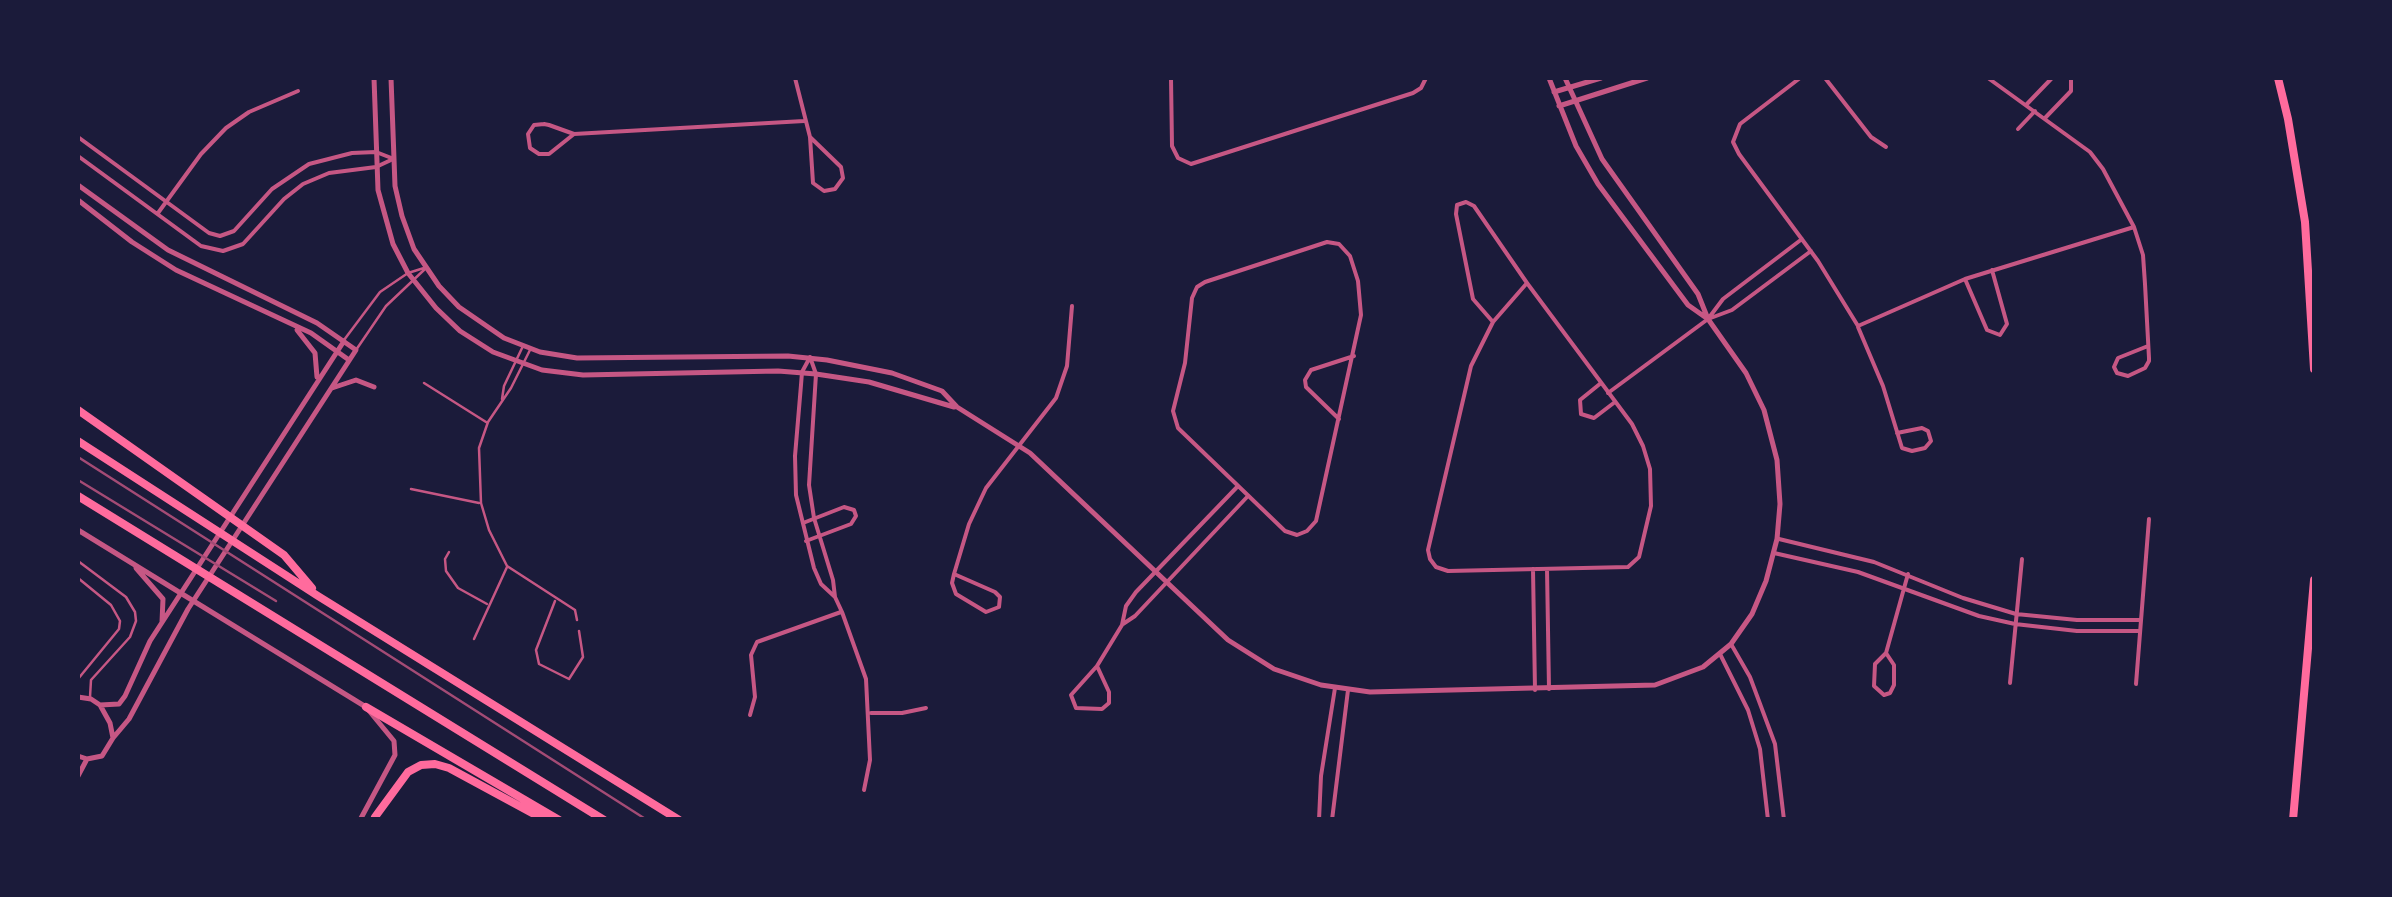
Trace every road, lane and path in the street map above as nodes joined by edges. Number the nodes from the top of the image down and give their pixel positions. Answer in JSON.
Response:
{"nodes":[{"id":1,"x":374,"y":78,"type":"edge"},
{"id":2,"x":391,"y":78,"type":"edge"},
{"id":3,"x":795,"y":78,"type":"edge"},
{"id":4,"x":1171,"y":78,"type":"edge"},
{"id":5,"x":1426,"y":78,"type":"edge"},
{"id":6,"x":1549,"y":78,"type":"edge"},
{"id":7,"x":1565,"y":78,"type":"edge"},
{"id":8,"x":1600,"y":78,"type":"edge"},
{"id":9,"x":1647,"y":78,"type":"edge"},
{"id":10,"x":1800,"y":78,"type":"edge"},
{"id":11,"x":1825,"y":78,"type":"edge"},
{"id":12,"x":1988,"y":78,"type":"edge"},
{"id":13,"x":2052,"y":78,"type":"edge"},
{"id":14,"x":2071,"y":78,"type":"edge"},
{"id":15,"x":2278,"y":78,"type":"edge"},
{"id":16,"x":1569,"y":87,"type":"junction"},
{"id":17,"x":298,"y":91,"type":"dead end"},
{"id":18,"x":1554,"y":92,"type":"junction"},
{"id":19,"x":1574,"y":101,"type":"junction"},
{"id":20,"x":2026,"y":104,"type":"junction"},
{"id":21,"x":1559,"y":106,"type":"junction"},
{"id":22,"x":2036,"y":112,"type":"junction"},
{"id":23,"x":2045,"y":118,"type":"junction"},
{"id":24,"x":804,"y":121,"type":"junction"},
{"id":25,"x":2018,"y":129,"type":"dead end"},
{"id":26,"x":574,"y":134,"type":"junction"},
{"id":27,"x":810,"y":137,"type":"junction"},
{"id":28,"x":78,"y":138,"type":"edge"},
{"id":29,"x":1886,"y":148,"type":"dead end"},
{"id":30,"x":376,"y":152,"type":"junction"},
{"id":31,"x":78,"y":156,"type":"edge"},
{"id":32,"x":394,"y":159,"type":"junction"},
{"id":33,"x":376,"y":167,"type":"junction"},
{"id":34,"x":78,"y":184,"type":"edge"},
{"id":35,"x":78,"y":200,"type":"edge"},
{"id":36,"x":166,"y":202,"type":"junction"},
{"id":37,"x":158,"y":214,"type":"junction"},
{"id":38,"x":2134,"y":227,"type":"junction"},
{"id":39,"x":1802,"y":240,"type":"junction"},
{"id":40,"x":1811,"y":252,"type":"junction"},
{"id":41,"x":426,"y":268,"type":"junction"},
{"id":42,"x":1992,"y":270,"type":"junction"},
{"id":43,"x":408,"y":272,"type":"junction"},
{"id":44,"x":1964,"y":279,"type":"junction"},
{"id":45,"x":414,"y":281,"type":"junction"},
{"id":46,"x":1527,"y":283,"type":"junction"},
{"id":47,"x":1072,"y":306,"type":"dead end"},
{"id":48,"x":1708,"y":319,"type":"junction"},
{"id":49,"x":1493,"y":322,"type":"junction"},
{"id":50,"x":1858,"y":326,"type":"junction"},
{"id":51,"x":295,"y":328,"type":"junction"},
{"id":52,"x":344,"y":340,"type":"junction"},
{"id":53,"x":2148,"y":346,"type":"junction"},
{"id":54,"x":527,"y":347,"type":"junction"},
{"id":55,"x":338,"y":350,"type":"junction"},
{"id":56,"x":356,"y":350,"type":"junction"},
{"id":57,"x":1354,"y":356,"type":"junction"},
{"id":58,"x":634,"y":358,"type":"junction"},
{"id":59,"x":810,"y":358,"type":"junction"},
{"id":60,"x":349,"y":360,"type":"junction"},
{"id":61,"x":519,"y":363,"type":"junction"},
{"id":62,"x":2314,"y":369,"type":"edge"},
{"id":63,"x":802,"y":372,"type":"junction"},
{"id":64,"x":816,"y":374,"type":"junction"},
{"id":65,"x":632,"y":375,"type":"junction"},
{"id":66,"x":316,"y":381,"type":"junction"},
{"id":67,"x":424,"y":383,"type":"dead end"},
{"id":68,"x":1601,"y":383,"type":"junction"},
{"id":69,"x":374,"y":387,"type":"dead end"},
{"id":70,"x":330,"y":389,"type":"junction"},
{"id":71,"x":1608,"y":392,"type":"junction"},
{"id":72,"x":501,"y":400,"type":"junction"},
{"id":73,"x":1616,"y":402,"type":"junction"},
{"id":74,"x":957,"y":407,"type":"junction"},
{"id":75,"x":78,"y":410,"type":"edge"},
{"id":76,"x":1339,"y":420,"type":"junction"},
{"id":77,"x":488,"y":422,"type":"junction"},
{"id":78,"x":1898,"y":433,"type":"junction"},
{"id":79,"x":78,"y":441,"type":"edge"},
{"id":80,"x":1020,"y":446,"type":"junction"},
{"id":81,"x":1238,"y":486,"type":"junction"},
{"id":82,"x":411,"y":489,"type":"dead end"},
{"id":83,"x":78,"y":496,"type":"edge"},
{"id":84,"x":1248,"y":496,"type":"junction"},
{"id":85,"x":481,"y":503,"type":"junction"},
{"id":86,"x":814,"y":518,"type":"junction"},
{"id":87,"x":2149,"y":519,"type":"dead end"},
{"id":88,"x":801,"y":523,"type":"junction"},
{"id":89,"x":78,"y":530,"type":"edge"},
{"id":90,"x":819,"y":536,"type":"junction"},
{"id":91,"x":1777,"y":539,"type":"junction"},
{"id":92,"x":806,"y":541,"type":"junction"},
{"id":93,"x":450,"y":552,"type":"dead end"},
{"id":94,"x":1774,"y":553,"type":"junction"},
{"id":95,"x":1849,"y":554,"type":"junction"},
{"id":96,"x":124,"y":558,"type":"junction"},
{"id":97,"x":2022,"y":559,"type":"dead end"},
{"id":98,"x":78,"y":560,"type":"edge"},
{"id":99,"x":507,"y":566,"type":"junction"},
{"id":100,"x":1845,"y":568,"type":"junction"},
{"id":101,"x":1547,"y":569,"type":"junction"},
{"id":102,"x":1533,"y":570,"type":"junction"},
{"id":103,"x":1155,"y":573,"type":"junction"},
{"id":104,"x":954,"y":574,"type":"junction"},
{"id":105,"x":1908,"y":574,"type":"junction"},
{"id":106,"x":78,"y":578,"type":"edge"},
{"id":107,"x":2314,"y":580,"type":"edge"},
{"id":108,"x":1164,"y":582,"type":"junction"},
{"id":109,"x":1904,"y":588,"type":"junction"},
{"id":110,"x":184,"y":591,"type":"junction"},
{"id":111,"x":318,"y":596,"type":"junction"},
{"id":112,"x":195,"y":598,"type":"junction"},
{"id":113,"x":835,"y":598,"type":"junction"},
{"id":114,"x":1963,"y":598,"type":"junction"},
{"id":115,"x":556,"y":600,"type":"junction"},
{"id":116,"x":488,"y":605,"type":"junction"},
{"id":117,"x":1959,"y":609,"type":"junction"},
{"id":118,"x":842,"y":612,"type":"junction"},
{"id":119,"x":2016,"y":614,"type":"junction"},
{"id":120,"x":577,"y":620,"type":"dead end"},
{"id":121,"x":2077,"y":620,"type":"junction"},
{"id":122,"x":2141,"y":620,"type":"junction"},
{"id":123,"x":2015,"y":624,"type":"junction"},
{"id":124,"x":162,"y":625,"type":"junction"},
{"id":125,"x":1122,"y":625,"type":"junction"},
{"id":126,"x":2077,"y":630,"type":"junction"},
{"id":127,"x":2140,"y":631,"type":"junction"},
{"id":128,"x":579,"y":632,"type":"dead end"},
{"id":129,"x":474,"y":640,"type":"dead end"},
{"id":130,"x":1731,"y":644,"type":"junction"},
{"id":131,"x":1720,"y":654,"type":"junction"},
{"id":132,"x":1886,"y":654,"type":"junction"},
{"id":133,"x":1097,"y":666,"type":"junction"},
{"id":134,"x":78,"y":679,"type":"edge"},
{"id":135,"x":2010,"y":683,"type":"dead end"},
{"id":136,"x":2136,"y":684,"type":"dead end"},
{"id":137,"x":1335,"y":688,"type":"junction"},
{"id":138,"x":1549,"y":689,"type":"junction"},
{"id":139,"x":1348,"y":690,"type":"junction"},
{"id":140,"x":1535,"y":690,"type":"junction"},
{"id":141,"x":78,"y":697,"type":"edge"},
{"id":142,"x":91,"y":698,"type":"junction"},
{"id":143,"x":100,"y":705,"type":"junction"},
{"id":144,"x":366,"y":707,"type":"junction"},
{"id":145,"x":926,"y":708,"type":"dead end"},
{"id":146,"x":869,"y":713,"type":"junction"},
{"id":147,"x":750,"y":715,"type":"dead end"},
{"id":148,"x":113,"y":738,"type":"junction"},
{"id":149,"x":1774,"y":744,"type":"junction"},
{"id":150,"x":1760,"y":748,"type":"junction"},
{"id":151,"x":78,"y":756,"type":"edge"},
{"id":152,"x":87,"y":760,"type":"junction"},
{"id":153,"x":78,"y":776,"type":"edge"},
{"id":154,"x":864,"y":790,"type":"dead end"},
{"id":155,"x":374,"y":818,"type":"edge"},
{"id":156,"x":360,"y":820,"type":"edge"},
{"id":157,"x":544,"y":820,"type":"edge"},
{"id":158,"x":560,"y":820,"type":"edge"},
{"id":159,"x":604,"y":820,"type":"edge"},
{"id":160,"x":679,"y":820,"type":"edge"},
{"id":161,"x":1319,"y":820,"type":"edge"},
{"id":162,"x":1332,"y":820,"type":"edge"},
{"id":163,"x":1768,"y":820,"type":"edge"},
{"id":164,"x":1784,"y":820,"type":"edge"},
{"id":165,"x":2291,"y":820,"type":"edge"}],
"edges":[{"from":1,"to":30,"type":"street"},
{"from":2,"to":32,"type":"street"},
{"from":3,"to":24,"type":"street"},
{"from":4,"to":5,"type":"street"},
{"from":6,"to":18,"type":"street"},
{"from":7,"to":16,"type":"street"},
{"from":8,"to":16,"type":"street"},
{"from":9,"to":19,"type":"street"},
{"from":10,"to":39,"type":"street"},
{"from":11,"to":29,"type":"street"},
{"from":12,"to":20,"type":"street"},
{"from":13,"to":20,"type":"street"},
{"from":14,"to":23,"type":"street"},
{"from":15,"to":62,"type":"highway"},
{"from":16,"to":18,"type":"street"},
{"from":16,"to":19,"type":"street"},
{"from":17,"to":36,"type":"street"},
{"from":18,"to":21,"type":"street"},
{"from":19,"to":21,"type":"street"},
{"from":19,"to":48,"type":"street"},
{"from":20,"to":22,"type":"street"},
{"from":21,"to":48,"type":"street"},
{"from":22,"to":23,"type":"street"},
{"from":22,"to":25,"type":"street"},
{"from":23,"to":38,"type":"street"},
{"from":24,"to":26,"type":"street"},
{"from":24,"to":27,"type":"street"},
{"from":26,"to":26,"type":"street"},
{"from":27,"to":27,"type":"street"},
{"from":28,"to":36,"type":"street"},
{"from":30,"to":32,"type":"street"},
{"from":30,"to":33,"type":"street"},
{"from":30,"to":36,"type":"street"},
{"from":31,"to":37,"type":"street"},
{"from":32,"to":33,"type":"street"},
{"from":32,"to":41,"type":"street"},
{"from":33,"to":37,"type":"street"},
{"from":33,"to":43,"type":"street"},
{"from":34,"to":52,"type":"street"},
{"from":35,"to":51,"type":"street"},
{"from":36,"to":37,"type":"street"},
{"from":38,"to":42,"type":"street"},
{"from":38,"to":53,"type":"street"},
{"from":39,"to":40,"type":"street"},
{"from":39,"to":48,"type":"street"},
{"from":40,"to":48,"type":"street"},
{"from":40,"to":50,"type":"street"},
{"from":41,"to":43,"type":"lane"},
{"from":41,"to":45,"type":"lane"},
{"from":41,"to":54,"type":"street"},
{"from":42,"to":44,"type":"street"},
{"from":42,"to":44,"type":"street"},
{"from":43,"to":45,"type":"street"},
{"from":43,"to":52,"type":"lane"},
{"from":44,"to":50,"type":"street"},
{"from":45,"to":56,"type":"lane"},
{"from":45,"to":61,"type":"street"},
{"from":46,"to":49,"type":"street"},
{"from":46,"to":49,"type":"street"},
{"from":46,"to":68,"type":"street"},
{"from":47,"to":80,"type":"street"},
{"from":48,"to":71,"type":"street"},
{"from":48,"to":91,"type":"street"},
{"from":49,"to":102,"type":"street"},
{"from":50,"to":78,"type":"street"},
{"from":51,"to":55,"type":"street"},
{"from":51,"to":66,"type":"street"},
{"from":52,"to":55,"type":"street"},
{"from":52,"to":56,"type":"street"},
{"from":53,"to":53,"type":"street"},
{"from":54,"to":58,"type":"street"},
{"from":54,"to":61,"type":"lane"},
{"from":54,"to":61,"type":"lane"},
{"from":55,"to":60,"type":"street"},
{"from":55,"to":66,"type":"street"},
{"from":56,"to":60,"type":"street"},
{"from":57,"to":76,"type":"street"},
{"from":57,"to":76,"type":"street"},
{"from":57,"to":81,"type":"street"},
{"from":58,"to":59,"type":"street"},
{"from":58,"to":65,"type":"street"},
{"from":59,"to":63,"type":"street"},
{"from":59,"to":64,"type":"street"},
{"from":59,"to":74,"type":"street"},
{"from":60,"to":70,"type":"street"},
{"from":61,"to":65,"type":"street"},
{"from":61,"to":72,"type":"lane"},
{"from":61,"to":72,"type":"lane"},
{"from":63,"to":64,"type":"street"},
{"from":63,"to":65,"type":"street"},
{"from":63,"to":88,"type":"street"},
{"from":64,"to":74,"type":"street"},
{"from":64,"to":86,"type":"street"},
{"from":66,"to":110,"type":"street"},
{"from":67,"to":77,"type":"lane"},
{"from":68,"to":71,"type":"street"},
{"from":68,"to":73,"type":"street"},
{"from":69,"to":70,"type":"street"},
{"from":70,"to":112,"type":"street"},
{"from":71,"to":73,"type":"street"},
{"from":72,"to":77,"type":"lane"},
{"from":73,"to":101,"type":"street"},
{"from":74,"to":80,"type":"street"},
{"from":75,"to":111,"type":"highway"},
{"from":76,"to":84,"type":"street"},
{"from":77,"to":85,"type":"lane"},
{"from":78,"to":78,"type":"street"},
{"from":79,"to":111,"type":"highway"},
{"from":80,"to":103,"type":"street"},
{"from":80,"to":104,"type":"street"},
{"from":81,"to":84,"type":"street"},
{"from":81,"to":103,"type":"street"},
{"from":82,"to":85,"type":"lane"},
{"from":83,"to":159,"type":"highway"},
{"from":84,"to":108,"type":"street"},
{"from":85,"to":99,"type":"lane"},
{"from":86,"to":88,"type":"street"},
{"from":86,"to":90,"type":"street"},
{"from":86,"to":90,"type":"street"},
{"from":87,"to":122,"type":"street"},
{"from":88,"to":92,"type":"street"},
{"from":89,"to":96,"type":"street"},
{"from":90,"to":92,"type":"street"},
{"from":90,"to":113,"type":"street"},
{"from":91,"to":94,"type":"street"},
{"from":91,"to":95,"type":"street"},
{"from":92,"to":113,"type":"street"},
{"from":93,"to":116,"type":"lane"},
{"from":94,"to":100,"type":"street"},
{"from":94,"to":130,"type":"street"},
{"from":95,"to":100,"type":"street"},
{"from":95,"to":105,"type":"street"},
{"from":96,"to":110,"type":"street"},
{"from":96,"to":124,"type":"street"},
{"from":97,"to":119,"type":"street"},
{"from":98,"to":142,"type":"lane"},
{"from":99,"to":115,"type":"lane"},
{"from":99,"to":116,"type":"lane"},
{"from":100,"to":109,"type":"street"},
{"from":101,"to":102,"type":"street"},
{"from":101,"to":138,"type":"street"},
{"from":102,"to":140,"type":"street"},
{"from":103,"to":108,"type":"street"},
{"from":103,"to":125,"type":"street"},
{"from":104,"to":104,"type":"street"},
{"from":105,"to":109,"type":"street"},
{"from":105,"to":114,"type":"street"},
{"from":106,"to":134,"type":"lane"},
{"from":107,"to":165,"type":"highway"},
{"from":108,"to":125,"type":"street"},
{"from":108,"to":137,"type":"street"},
{"from":109,"to":117,"type":"street"},
{"from":109,"to":132,"type":"street"},
{"from":110,"to":112,"type":"street"},
{"from":110,"to":124,"type":"street"},
{"from":111,"to":160,"type":"highway"},
{"from":112,"to":144,"type":"street"},
{"from":112,"to":148,"type":"street"},
{"from":113,"to":118,"type":"street"},
{"from":114,"to":117,"type":"street"},
{"from":114,"to":119,"type":"street"},
{"from":115,"to":120,"type":"lane"},
{"from":115,"to":128,"type":"lane"},
{"from":116,"to":129,"type":"lane"},
{"from":117,"to":123,"type":"street"},
{"from":118,"to":146,"type":"street"},
{"from":118,"to":147,"type":"street"},
{"from":119,"to":121,"type":"street"},
{"from":119,"to":123,"type":"street"},
{"from":121,"to":122,"type":"street"},
{"from":121,"to":126,"type":"street"},
{"from":122,"to":127,"type":"street"},
{"from":123,"to":126,"type":"street"},
{"from":123,"to":135,"type":"street"},
{"from":124,"to":143,"type":"street"},
{"from":125,"to":133,"type":"street"},
{"from":126,"to":127,"type":"street"},
{"from":127,"to":136,"type":"street"},
{"from":130,"to":131,"type":"street"},
{"from":130,"to":149,"type":"street"},
{"from":131,"to":138,"type":"street"},
{"from":131,"to":150,"type":"street"},
{"from":132,"to":132,"type":"street"},
{"from":133,"to":133,"type":"street"},
{"from":137,"to":139,"type":"street"},
{"from":137,"to":161,"type":"street"},
{"from":138,"to":140,"type":"street"},
{"from":139,"to":140,"type":"street"},
{"from":139,"to":162,"type":"street"},
{"from":141,"to":142,"type":"street"},
{"from":142,"to":143,"type":"street"},
{"from":143,"to":148,"type":"street"},
{"from":144,"to":156,"type":"street"},
{"from":144,"to":158,"type":"highway"},
{"from":145,"to":146,"type":"street"},
{"from":146,"to":154,"type":"street"},
{"from":148,"to":152,"type":"street"},
{"from":149,"to":150,"type":"street"},
{"from":149,"to":164,"type":"street"},
{"from":150,"to":163,"type":"street"},
{"from":151,"to":152,"type":"street"},
{"from":152,"to":153,"type":"street"},
{"from":155,"to":157,"type":"highway"}]}
